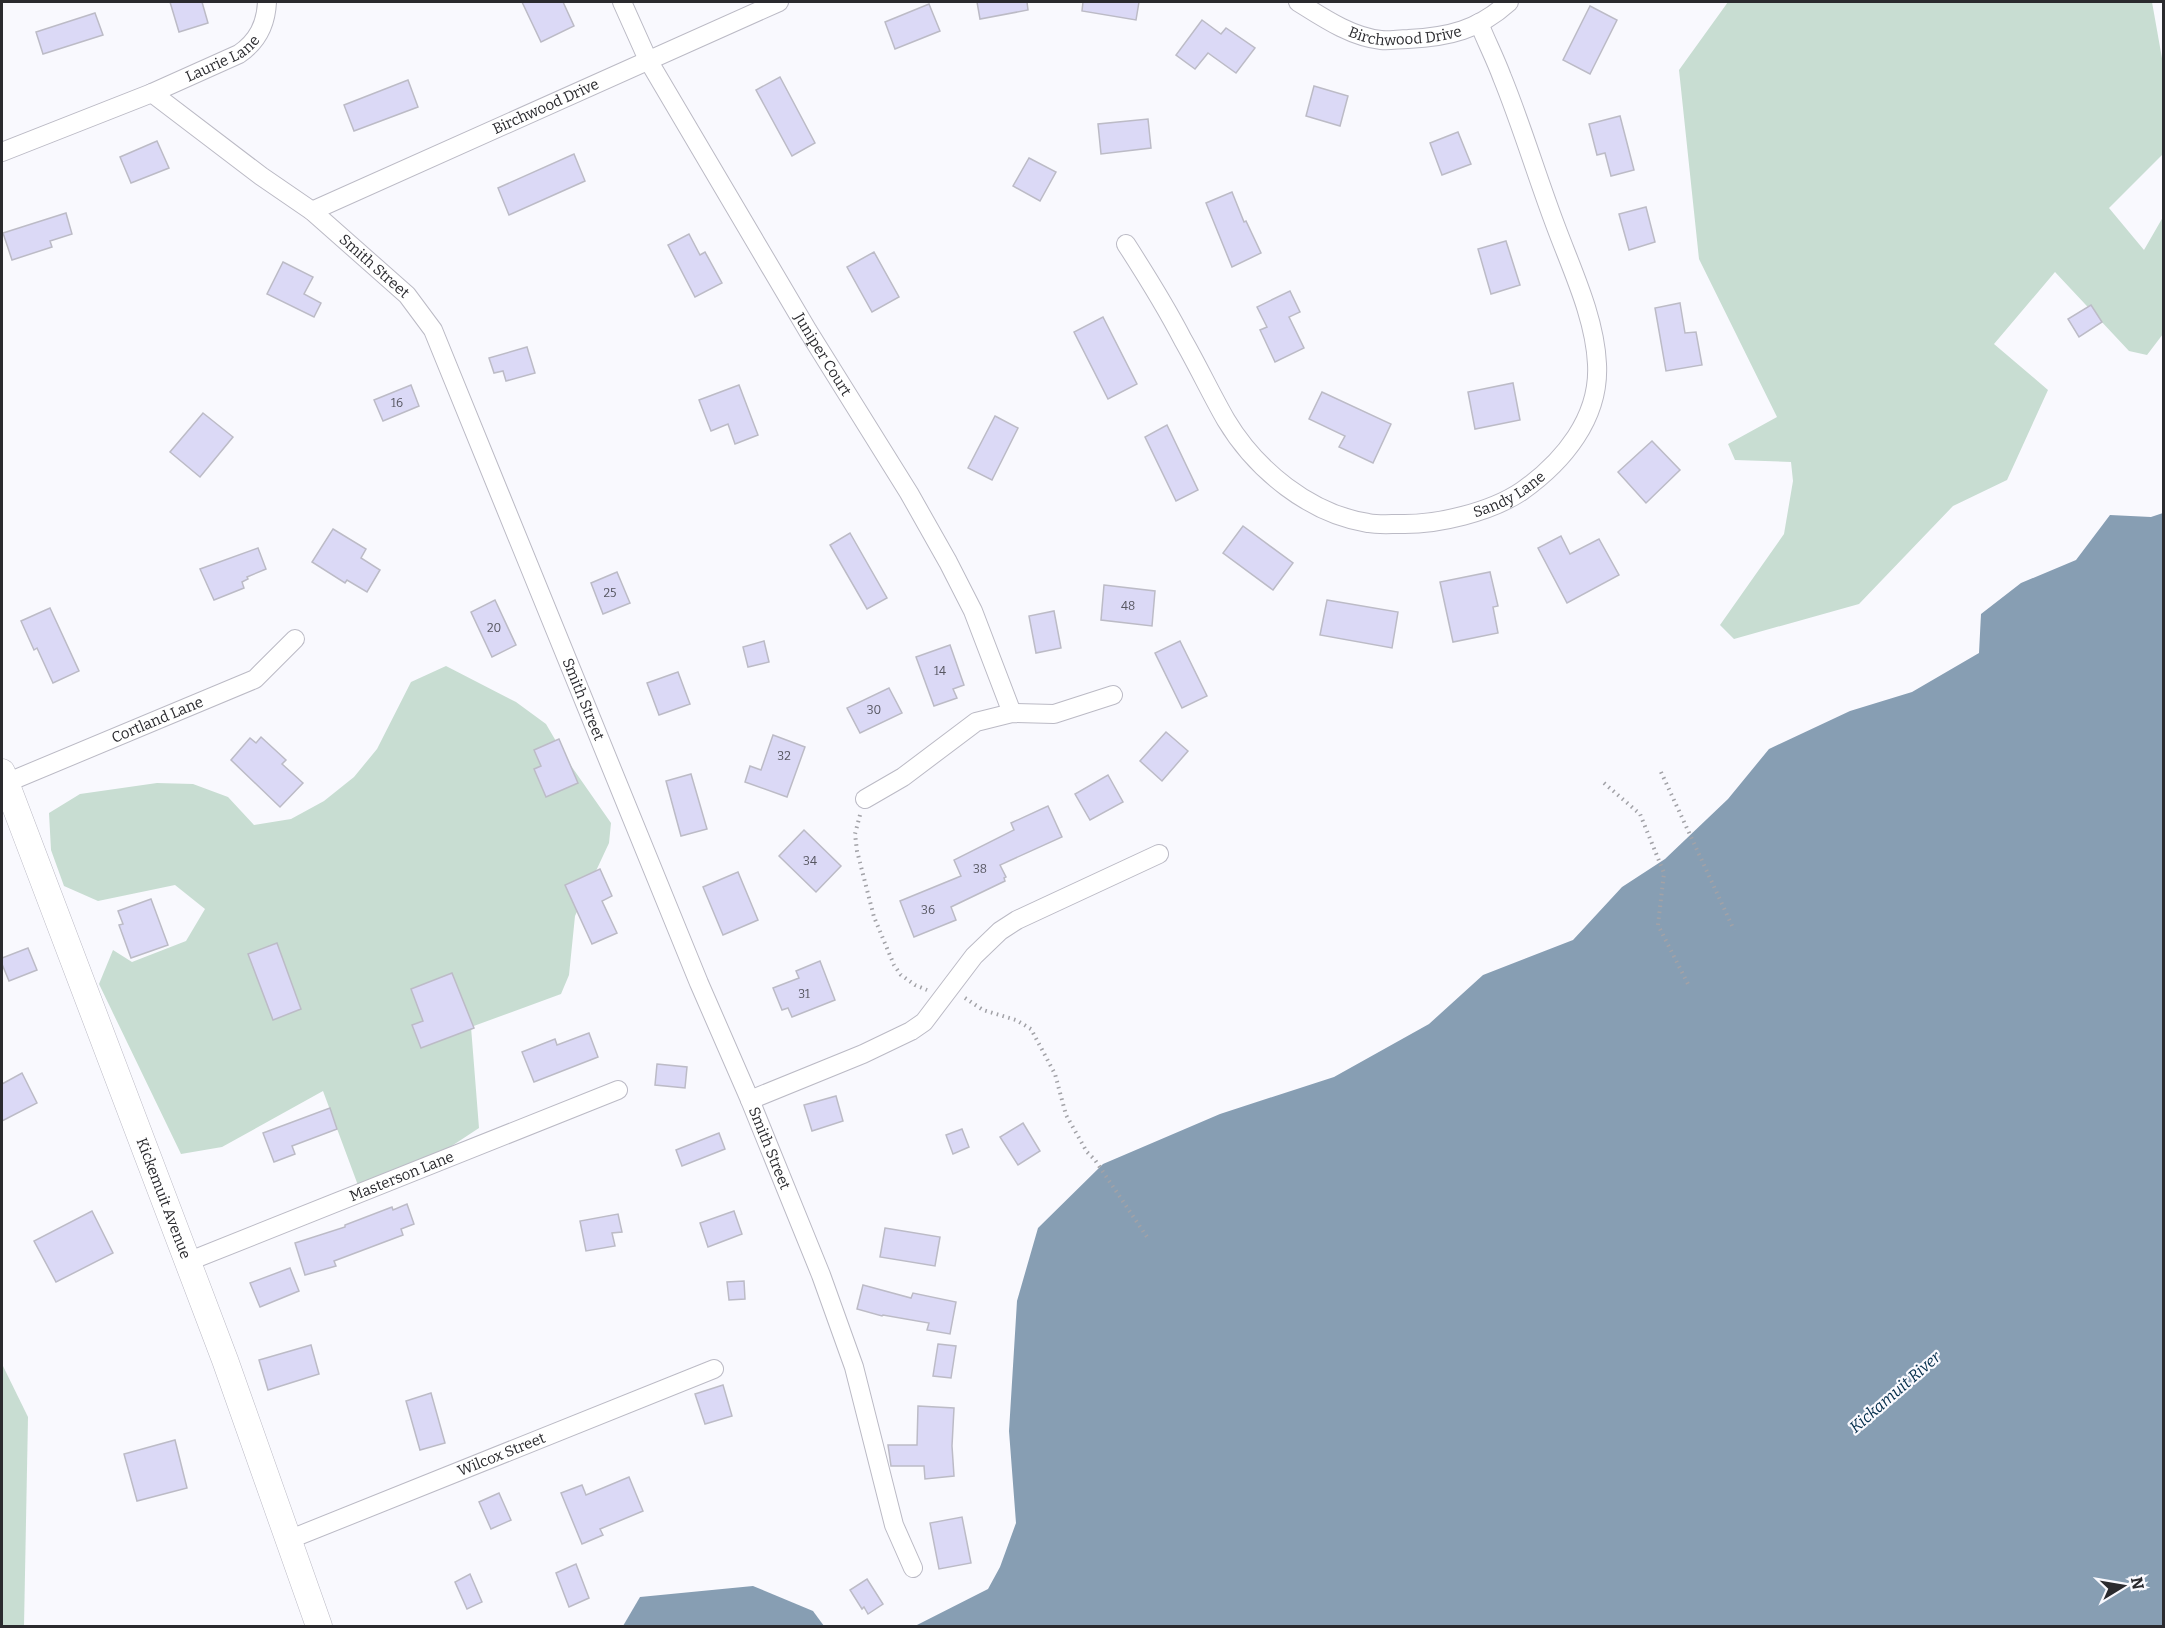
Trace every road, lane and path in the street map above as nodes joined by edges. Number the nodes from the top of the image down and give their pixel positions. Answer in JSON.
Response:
{"nodes":[{"id":1,"x":267,"y":2,"type":"edge"},
{"id":2,"x":622,"y":2,"type":"edge"},
{"id":3,"x":779,"y":2,"type":"edge"},
{"id":4,"x":1298,"y":2,"type":"edge"},
{"id":5,"x":1509,"y":2,"type":"edge"},
{"id":6,"x":1479,"y":23,"type":"junction"},
{"id":7,"x":648,"y":60,"type":"junction"},
{"id":8,"x":152,"y":93,"type":"junction"},
{"id":9,"x":2,"y":152,"type":"edge"},
{"id":10,"x":312,"y":211,"type":"junction"},
{"id":11,"x":1126,"y":244,"type":"dead end"},
{"id":12,"x":295,"y":639,"type":"dead end"},
{"id":13,"x":1113,"y":695,"type":"dead end"},
{"id":14,"x":1012,"y":713,"type":"junction"},
{"id":15,"x":1661,"y":772,"type":"dead end"},
{"id":16,"x":4,"y":778,"type":"edge"},
{"id":17,"x":1604,"y":783,"type":"dead end"},
{"id":18,"x":865,"y":799,"type":"dead end"},
{"id":19,"x":1159,"y":854,"type":"dead end"},
{"id":20,"x":1734,"y":930,"type":"dead end"},
{"id":21,"x":1689,"y":986,"type":"dead end"},
{"id":22,"x":618,"y":1090,"type":"dead end"},
{"id":23,"x":750,"y":1100,"type":"junction"},
{"id":24,"x":1095,"y":1160,"type":"dead end"},
{"id":25,"x":1148,"y":1237,"type":"dead end"},
{"id":26,"x":187,"y":1262,"type":"junction"},
{"id":27,"x":714,"y":1369,"type":"dead end"},
{"id":28,"x":288,"y":1540,"type":"junction"},
{"id":29,"x":913,"y":1568,"type":"dead end"},
{"id":30,"x":319,"y":1626,"type":"edge"}],
"edges":[{"from":1,"to":8,"type":"street","name":"Laurie Lane"},
{"from":2,"to":7,"type":"street","name":"Juniper Court"},
{"from":3,"to":7,"type":"street","name":"Birchwood Drive"},
{"from":4,"to":6,"type":"street","name":"Birchwood Drive"},
{"from":5,"to":6,"type":"street","name":"Birchwood Drive"},
{"from":6,"to":11,"type":"street","name":"Sandy Lane"},
{"from":7,"to":10,"type":"street","name":"Birchwood Drive"},
{"from":7,"to":14,"type":"street","name":"Juniper Court"},
{"from":8,"to":9,"type":"street"},
{"from":8,"to":10,"type":"street","name":"Smith Street"},
{"from":10,"to":23,"type":"street","name":"Smith Street"},
{"from":12,"to":16,"type":"street","name":"Cortland Lane"},
{"from":13,"to":14,"type":"street"},
{"from":14,"to":18,"type":"street"},
{"from":15,"to":20,"type":"path"},
{"from":16,"to":26,"type":"street","name":"Kickemuit Avenue"},
{"from":17,"to":21,"type":"path"},
{"from":19,"to":23,"type":"street"},
{"from":22,"to":26,"type":"street","name":"Masterson Lane"},
{"from":23,"to":29,"type":"street","name":"Smith Street"},
{"from":24,"to":25,"type":"path"},
{"from":26,"to":28,"type":"street","name":"Kickemuit Avenue"},
{"from":27,"to":28,"type":"street","name":"Wilcox Street"},
{"from":28,"to":30,"type":"street","name":"Kickemuit Avenue"}]}
